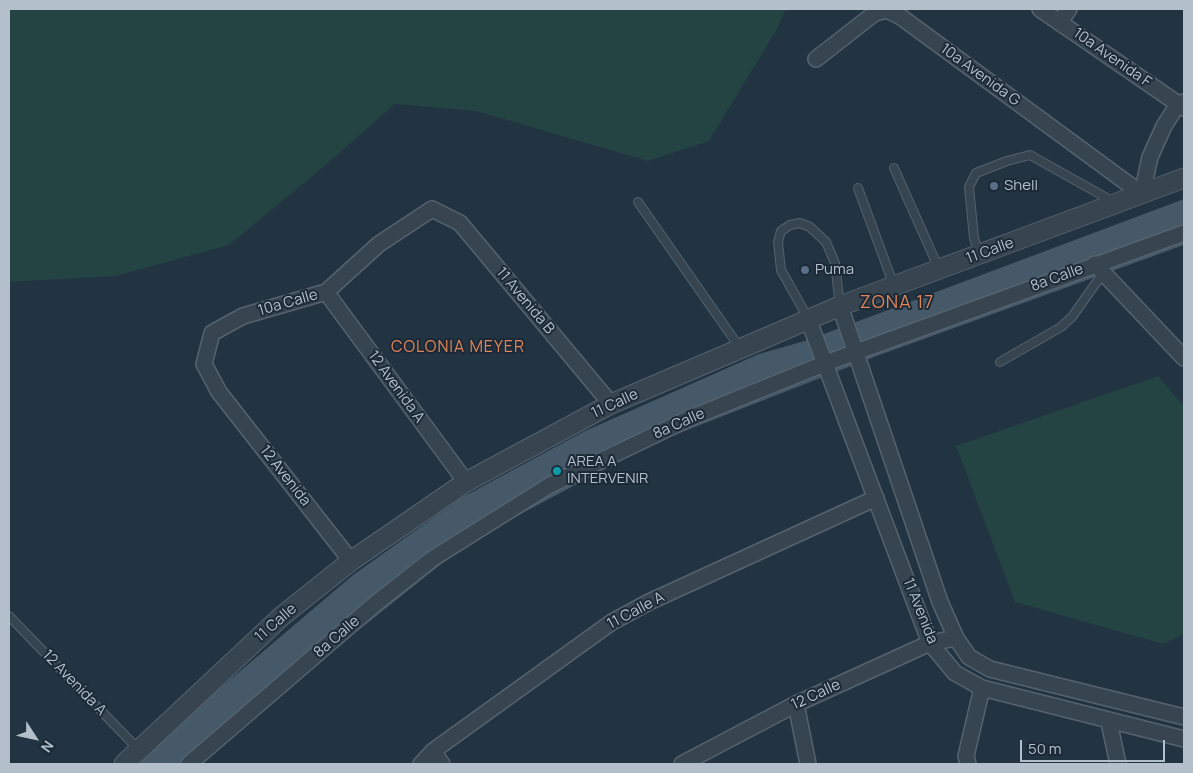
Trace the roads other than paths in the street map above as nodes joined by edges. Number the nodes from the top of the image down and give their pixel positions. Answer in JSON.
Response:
{"nodes":[{"id":1,"x":1040,"y":9,"type":"edge"},
{"id":2,"x":1069,"y":9,"type":"edge"},
{"id":3,"x":1060,"y":22,"type":"junction"},
{"id":4,"x":816,"y":59,"type":"dead end"},
{"id":5,"x":1182,"y":105,"type":"edge"},
{"id":6,"x":894,"y":168,"type":"dead end"},
{"id":7,"x":1184,"y":178,"type":"edge"},
{"id":8,"x":858,"y":188,"type":"dead end"},
{"id":9,"x":1142,"y":194,"type":"junction"},
{"id":10,"x":638,"y":202,"type":"dead end"},
{"id":11,"x":1117,"y":204,"type":"junction"},
{"id":12,"x":432,"y":209,"type":"joint"},
{"id":13,"x":1184,"y":233,"type":"edge"},
{"id":14,"x":980,"y":254,"type":"junction"},
{"id":15,"x":1099,"y":268,"type":"junction"},
{"id":16,"x":939,"y":269,"type":"junction"},
{"id":17,"x":894,"y":286,"type":"junction"},
{"id":18,"x":326,"y":292,"type":"junction"},
{"id":19,"x":840,"y":306,"type":"junction"},
{"id":20,"x":809,"y":320,"type":"junction"},
{"id":21,"x":741,"y":349,"type":"junction"},
{"id":22,"x":855,"y":351,"type":"junction"},
{"id":23,"x":1184,"y":358,"type":"edge"},
{"id":24,"x":1000,"y":362,"type":"dead end"},
{"id":25,"x":826,"y":363,"type":"junction"},
{"id":26,"x":219,"y":392,"type":"joint"},
{"id":27,"x":611,"y":404,"type":"junction"},
{"id":28,"x":466,"y":482,"type":"junction"},
{"id":29,"x":876,"y":498,"type":"junction"},
{"id":30,"x":351,"y":561,"type":"junction"},
{"id":31,"x":9,"y":616,"type":"edge"},
{"id":32,"x":956,"y":638,"type":"junction"},
{"id":33,"x":930,"y":643,"type":"junction"},
{"id":34,"x":982,"y":688,"type":"junction"},
{"id":35,"x":796,"y":704,"type":"junction"},
{"id":36,"x":1184,"y":717,"type":"edge"},
{"id":37,"x":1109,"y":722,"type":"junction"},
{"id":38,"x":1184,"y":739,"type":"edge"},
{"id":39,"x":139,"y":750,"type":"junction"},
{"id":40,"x":433,"y":751,"type":"junction"},
{"id":41,"x":124,"y":764,"type":"edge"},
{"id":42,"x":189,"y":764,"type":"edge"},
{"id":43,"x":421,"y":764,"type":"edge"},
{"id":44,"x":442,"y":764,"type":"edge"},
{"id":45,"x":682,"y":764,"type":"edge"},
{"id":46,"x":808,"y":764,"type":"edge"},
{"id":47,"x":968,"y":764,"type":"edge"},
{"id":48,"x":1118,"y":764,"type":"edge"}],
"edges":[{"from":1,"to":3,"type":"street","name":"10a Avenida F"},
{"from":2,"to":3,"type":"street"},
{"from":3,"to":5,"type":"street","name":"10a Avenida F"},
{"from":4,"to":9,"type":"street","name":"10a Avenida G"},
{"from":5,"to":9,"type":"street"},
{"from":6,"to":16,"type":"lane"},
{"from":7,"to":9,"type":"street","name":"11 Calle"},
{"from":8,"to":17,"type":"lane"},
{"from":9,"to":11,"type":"street","name":"11 Calle"},
{"from":10,"to":21,"type":"lane"},
{"from":11,"to":14,"type":"street","name":"11 Calle"},
{"from":11,"to":14,"type":"lane"},
{"from":12,"to":18,"type":"street","name":"10a Calle"},
{"from":12,"to":27,"type":"street","name":"11 Avenida B"},
{"from":13,"to":15,"type":"street","name":"8a Calle"},
{"from":14,"to":16,"type":"street","name":"11 Calle"},
{"from":15,"to":22,"type":"street","name":"8a Calle"},
{"from":15,"to":23,"type":"street"},
{"from":15,"to":24,"type":"lane"},
{"from":16,"to":17,"type":"street","name":"11 Calle"},
{"from":17,"to":19,"type":"street","name":"11 Calle"},
{"from":18,"to":26,"type":"street","name":"10a Calle"},
{"from":18,"to":28,"type":"street","name":"12 Avenida A"},
{"from":19,"to":20,"type":"street","name":"11 Calle"},
{"from":19,"to":20,"type":"lane"},
{"from":19,"to":22,"type":"street","name":"11 Avenida"},
{"from":20,"to":21,"type":"street","name":"11 Calle"},
{"from":20,"to":25,"type":"street","name":"11 Avenida"},
{"from":21,"to":27,"type":"street","name":"11 Calle"},
{"from":22,"to":25,"type":"street","name":"8a Calle"},
{"from":22,"to":32,"type":"street","name":"11 Avenida"},
{"from":25,"to":29,"type":"street","name":"11 Avenida"},
{"from":25,"to":42,"type":"street","name":"8a Calle"},
{"from":26,"to":30,"type":"street","name":"12 Avenida"},
{"from":27,"to":28,"type":"street","name":"11 Calle"},
{"from":28,"to":30,"type":"street","name":"11 Calle"},
{"from":29,"to":33,"type":"street","name":"11 Avenida"},
{"from":29,"to":40,"type":"street","name":"11 Calle A"},
{"from":30,"to":39,"type":"street","name":"11 Calle"},
{"from":31,"to":39,"type":"lane","name":"12 Avenida A"},
{"from":32,"to":33,"type":"street","name":"12 Calle"},
{"from":32,"to":36,"type":"street","name":"11 Avenida"},
{"from":33,"to":34,"type":"street","name":"11 Avenida"},
{"from":33,"to":35,"type":"street","name":"12 Calle"},
{"from":34,"to":37,"type":"street","name":"11 Avenida"},
{"from":34,"to":47,"type":"street"},
{"from":35,"to":45,"type":"street","name":"12 Calle"},
{"from":35,"to":46,"type":"street"},
{"from":37,"to":38,"type":"street","name":"11 Avenida"},
{"from":37,"to":48,"type":"street"},
{"from":39,"to":41,"type":"street","name":"11 Calle"},
{"from":40,"to":43,"type":"street","name":"11 Calle A"},
{"from":40,"to":44,"type":"street"}]}
